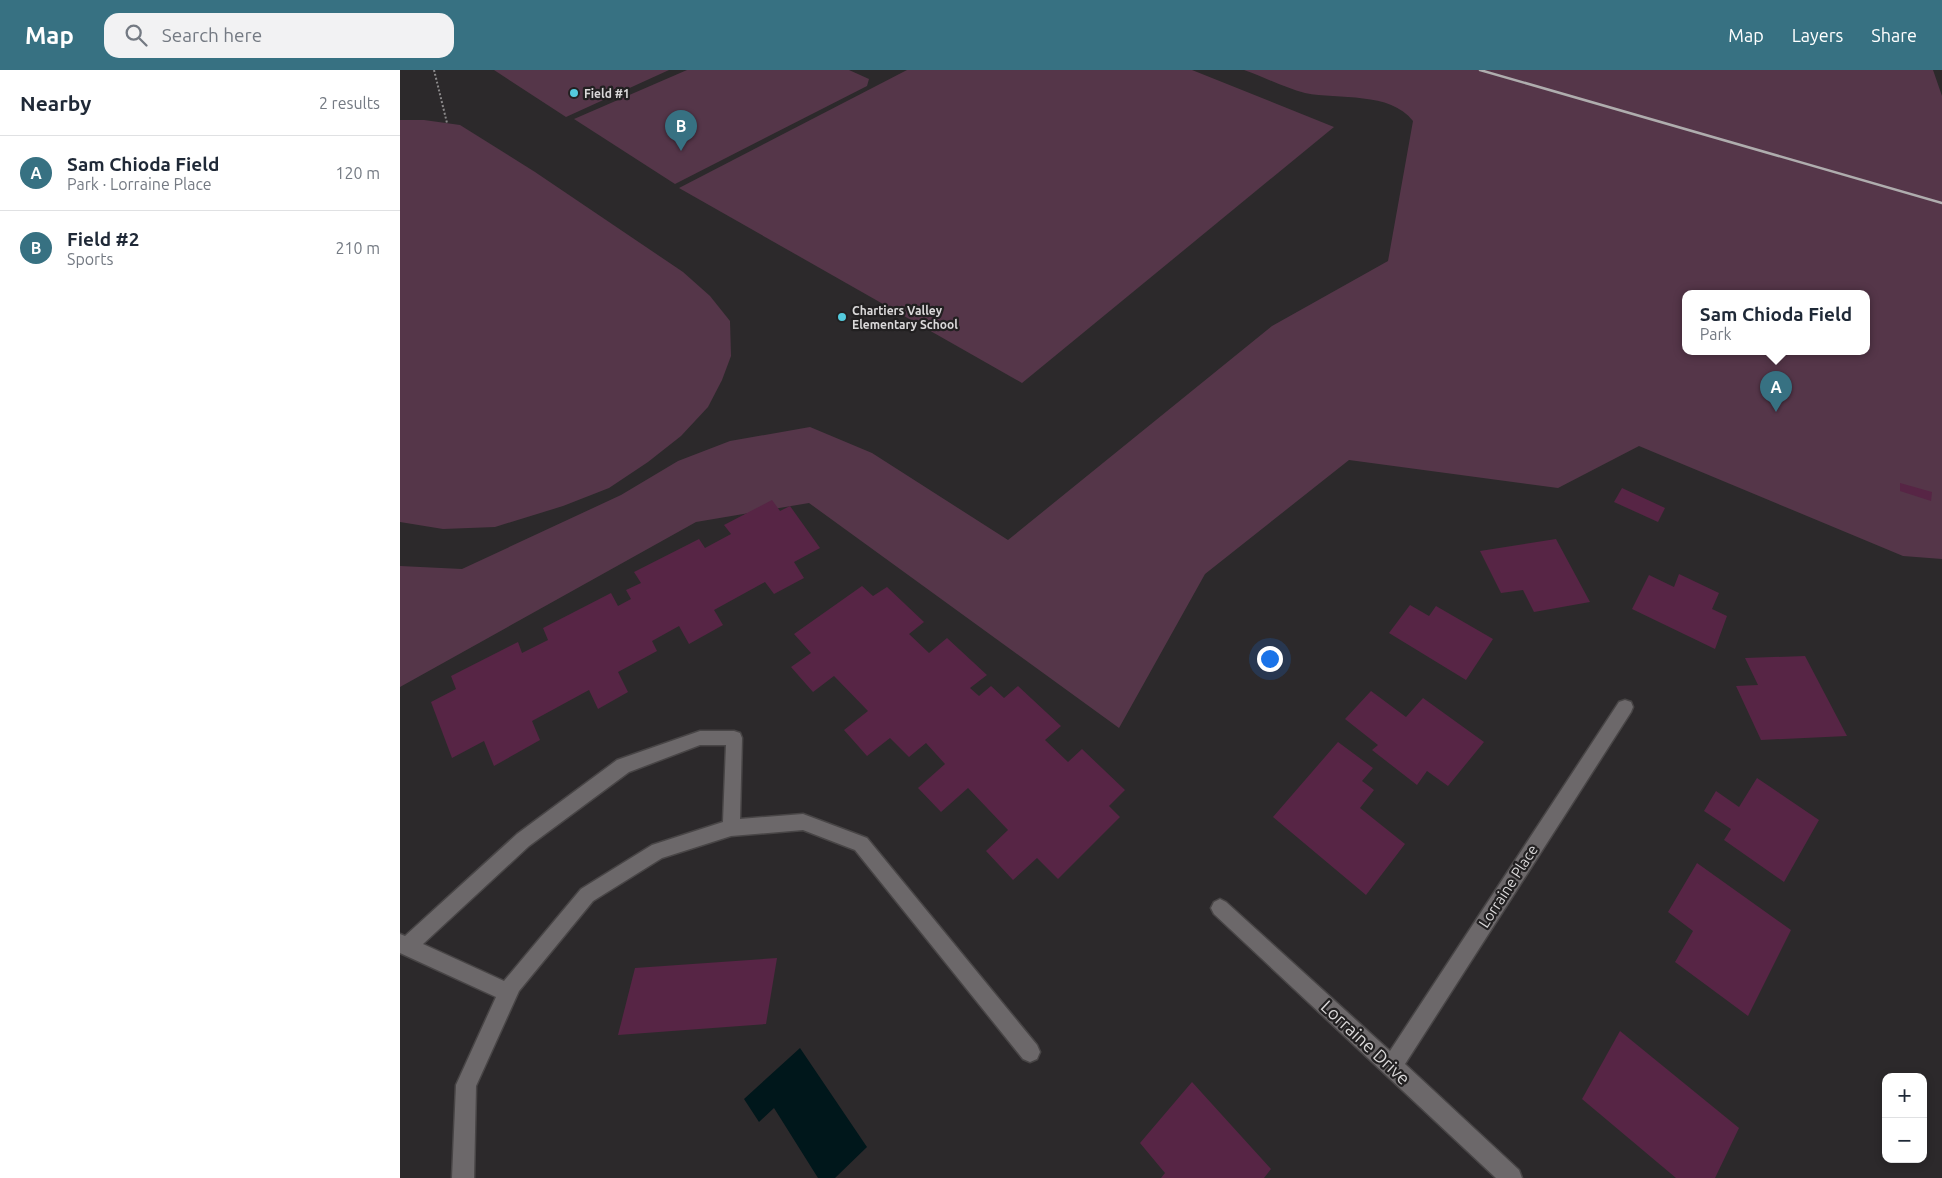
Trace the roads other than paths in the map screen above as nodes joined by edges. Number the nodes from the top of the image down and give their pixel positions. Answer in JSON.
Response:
{"nodes":[{"id":1,"x":1624,"y":707,"type":"dead end"},
{"id":2,"x":731,"y":828,"type":"junction"},
{"id":3,"x":1220,"y":908,"type":"dead end"},
{"id":4,"x":404,"y":945,"type":"edge"},
{"id":5,"x":508,"y":994,"type":"junction"},
{"id":6,"x":1030,"y":1052,"type":"dead end"},
{"id":7,"x":1392,"y":1066,"type":"junction"},
{"id":8,"x":463,"y":1178,"type":"edge"},
{"id":9,"x":1511,"y":1178,"type":"edge"}],
"edges":[{"from":1,"to":7,"type":"street","name":"Lorraine Place"},
{"from":2,"to":4,"type":"street"},
{"from":2,"to":5,"type":"street"},
{"from":2,"to":6,"type":"street"},
{"from":3,"to":7,"type":"street","name":"Lorraine Drive"},
{"from":4,"to":5,"type":"street"},
{"from":5,"to":8,"type":"street"},
{"from":7,"to":9,"type":"street","name":"Lorraine Drive"}]}
